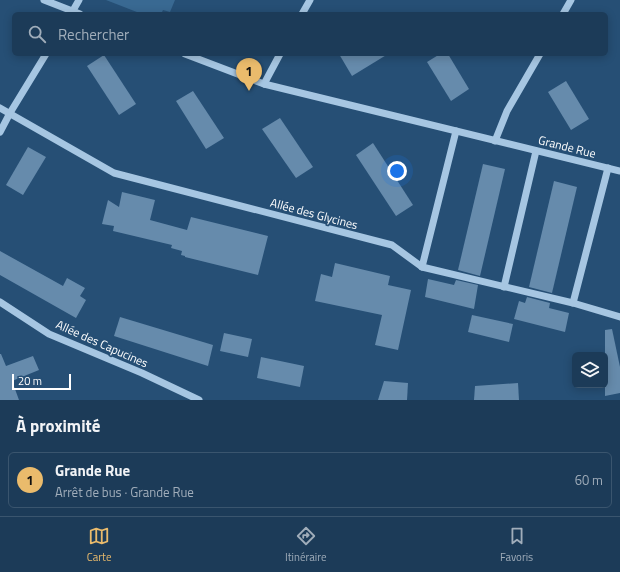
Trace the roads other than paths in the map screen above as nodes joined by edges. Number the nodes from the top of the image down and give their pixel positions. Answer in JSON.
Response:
{"nodes":[{"id":1,"x":44,"y":0,"type":"edge"},
{"id":2,"x":79,"y":0,"type":"edge"},
{"id":3,"x":571,"y":0,"type":"edge"},
{"id":4,"x":307,"y":1,"type":"edge"},
{"id":5,"x":69,"y":12,"type":"edge"},
{"id":6,"x":72,"y":12,"type":"edge"},
{"id":7,"x":303,"y":12,"type":"edge"},
{"id":8,"x":564,"y":12,"type":"edge"},
{"id":9,"x":45,"y":56,"type":"edge"},
{"id":10,"x":190,"y":56,"type":"edge"},
{"id":11,"x":279,"y":56,"type":"edge"},
{"id":12,"x":539,"y":56,"type":"edge"},
{"id":13,"x":264,"y":84,"type":"junction"},
{"id":14,"x":0,"y":108,"type":"edge"},
{"id":15,"x":10,"y":113,"type":"junction"},
{"id":16,"x":456,"y":131,"type":"junction"},
{"id":17,"x":0,"y":132,"type":"edge"},
{"id":18,"x":495,"y":141,"type":"junction"},
{"id":19,"x":536,"y":151,"type":"junction"},
{"id":20,"x":608,"y":168,"type":"junction"},
{"id":21,"x":620,"y":171,"type":"edge"},
{"id":22,"x":422,"y":267,"type":"junction"},
{"id":23,"x":504,"y":287,"type":"junction"},
{"id":24,"x":0,"y":302,"type":"edge"},
{"id":25,"x":573,"y":303,"type":"junction"},
{"id":26,"x":620,"y":317,"type":"edge"},
{"id":27,"x":199,"y":400,"type":"edge"}],
"edges":[{"from":1,"to":5,"type":"street"},
{"from":2,"to":6,"type":"street"},
{"from":3,"to":8,"type":"street"},
{"from":4,"to":7,"type":"street"},
{"from":9,"to":15,"type":"street"},
{"from":10,"to":13,"type":"street","name":"Grande Rue"},
{"from":11,"to":13,"type":"street"},
{"from":12,"to":18,"type":"street"},
{"from":13,"to":16,"type":"street","name":"Grande Rue"},
{"from":14,"to":15,"type":"street","name":"Allée des Glycines"},
{"from":15,"to":17,"type":"street"},
{"from":15,"to":22,"type":"street","name":"Allée des Glycines"},
{"from":16,"to":18,"type":"street","name":"Grande Rue"},
{"from":16,"to":22,"type":"street"},
{"from":18,"to":19,"type":"street","name":"Grande Rue"},
{"from":19,"to":20,"type":"street","name":"Grande Rue"},
{"from":19,"to":23,"type":"street"},
{"from":20,"to":21,"type":"street","name":"Grande Rue"},
{"from":20,"to":25,"type":"street"},
{"from":22,"to":23,"type":"street","name":"Allée des Glycines"},
{"from":23,"to":25,"type":"street","name":"Allée des Glycines"},
{"from":24,"to":27,"type":"street","name":"Allée des Capucines"},
{"from":25,"to":26,"type":"street","name":"Allée des Glycines"}]}
